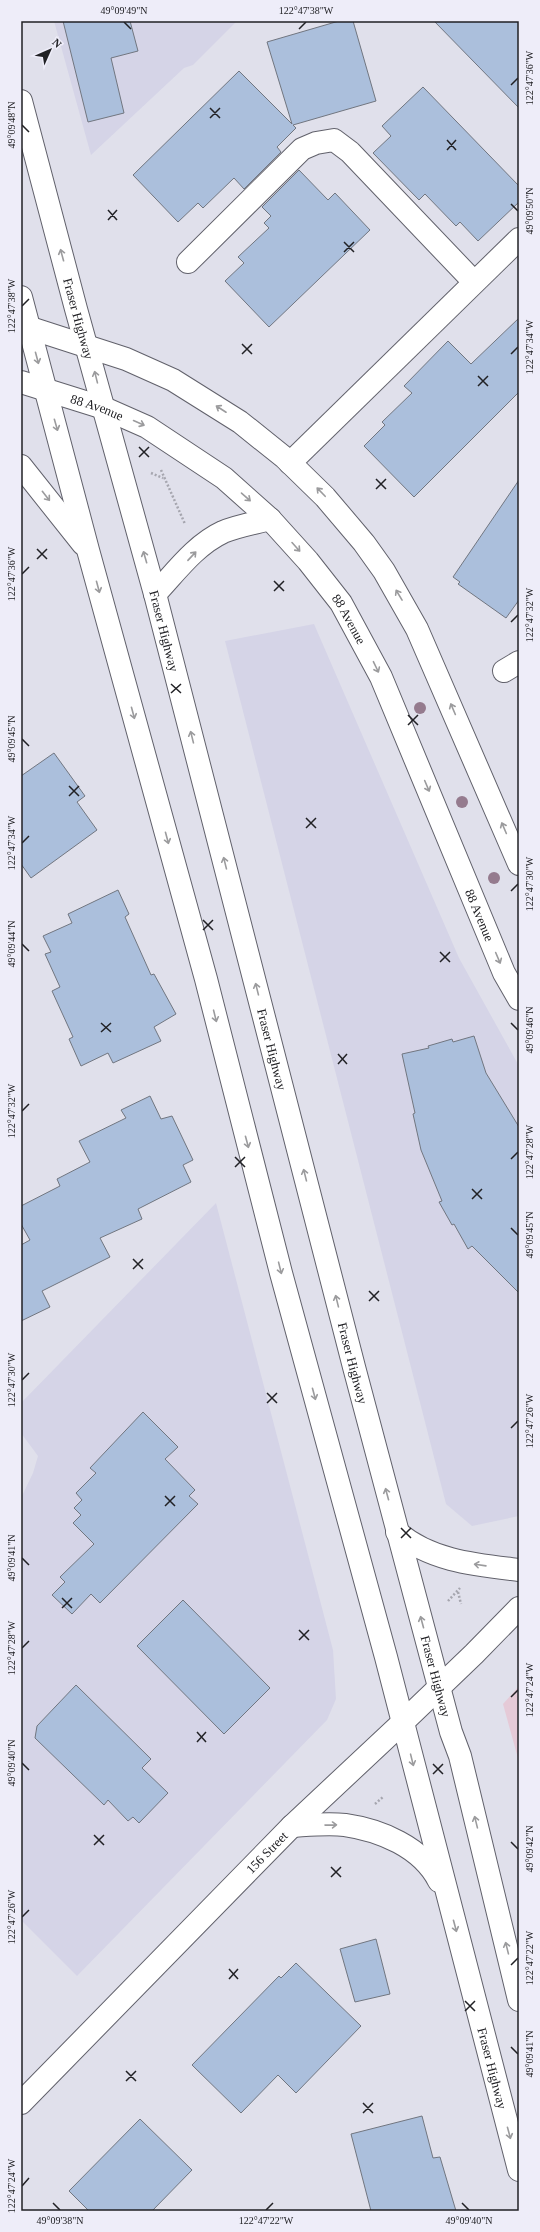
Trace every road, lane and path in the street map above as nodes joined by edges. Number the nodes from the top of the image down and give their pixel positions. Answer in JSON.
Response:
{"nodes":[{"id":1,"x":21,"y":100,"type":"edge"},
{"id":2,"x":519,"y":239,"type":"edge"},
{"id":3,"x":188,"y":262,"type":"dead end"},
{"id":4,"x":474,"y":282,"type":"junction"},
{"id":5,"x":21,"y":297,"type":"edge"},
{"id":6,"x":25,"y":326,"type":"edge"},
{"id":7,"x":88,"y":346,"type":"junction"},
{"id":8,"x":21,"y":382,"type":"edge"},
{"id":9,"x":46,"y":388,"type":"junction"},
{"id":10,"x":104,"y":408,"type":"junction"},
{"id":11,"x":290,"y":463,"type":"junction"},
{"id":12,"x":21,"y":466,"type":"edge"},
{"id":13,"x":147,"y":471,"type":"dead end"},
{"id":14,"x":270,"y":519,"type":"junction"},
{"id":15,"x":187,"y":528,"type":"dead end"},
{"id":16,"x":88,"y":550,"type":"junction"},
{"id":17,"x":155,"y":594,"type":"junction"},
{"id":18,"x":519,"y":864,"type":"edge"},
{"id":19,"x":519,"y":999,"type":"edge"},
{"id":20,"x":397,"y":1532,"type":"junction"},
{"id":21,"x":519,"y":1570,"type":"edge"},
{"id":22,"x":448,"y":1601,"type":"dead end"},
{"id":23,"x":461,"y":1604,"type":"dead end"},
{"id":24,"x":519,"y":1608,"type":"edge"},
{"id":25,"x":440,"y":1687,"type":"junction"},
{"id":26,"x":403,"y":1722,"type":"junction"},
{"id":27,"x":292,"y":1826,"type":"junction"},
{"id":28,"x":448,"y":1898,"type":"junction"},
{"id":29,"x":519,"y":2000,"type":"edge"},
{"id":30,"x":21,"y":2103,"type":"edge"},
{"id":31,"x":519,"y":2170,"type":"edge"}],
"edges":[{"from":7,"to":1,"type":"main road","name":"Fraser Highway","one_way":true},
{"from":2,"to":4,"type":"main road"},
{"from":3,"to":4,"type":"main road"},
{"from":4,"to":11,"type":"main road"},
{"from":5,"to":6,"type":"main road","name":"Fraser Highway"},
{"from":6,"to":7,"type":"main road"},
{"from":6,"to":9,"type":"main road","name":"Fraser Highway","one_way":true},
{"from":10,"to":7,"type":"main road","name":"Fraser Highway","one_way":true},
{"from":11,"to":7,"type":"main road","one_way":true},
{"from":8,"to":9,"type":"main road","name":"88 Avenue"},
{"from":9,"to":10,"type":"main road","name":"88 Avenue"},
{"from":9,"to":16,"type":"main road","name":"Fraser Highway","one_way":true},
{"from":10,"to":14,"type":"main road","name":"88 Avenue","one_way":true},
{"from":17,"to":10,"type":"main road","name":"Fraser Highway","one_way":true},
{"from":18,"to":11,"type":"main road","one_way":true},
{"from":12,"to":16,"type":"main road","one_way":true},
{"from":13,"to":15,"type":"path"},
{"from":17,"to":14,"type":"main road","one_way":true},
{"from":14,"to":19,"type":"main road","name":"88 Avenue","one_way":true},
{"from":16,"to":26,"type":"main road","name":"Fraser Highway","one_way":true},
{"from":20,"to":17,"type":"main road","name":"Fraser Highway","one_way":true},
{"from":21,"to":20,"type":"main road","one_way":true},
{"from":25,"to":20,"type":"main road","name":"Fraser Highway","one_way":true},
{"from":22,"to":23,"type":"path"},
{"from":24,"to":25,"type":"main road","name":"156 Street"},
{"from":25,"to":26,"type":"main road","name":"156 Street"},
{"from":29,"to":25,"type":"main road","name":"Fraser Highway","one_way":true},
{"from":26,"to":27,"type":"main road","name":"156 Street"},
{"from":26,"to":28,"type":"main road","name":"Fraser Highway","one_way":true},
{"from":27,"to":28,"type":"main road","one_way":true},
{"from":27,"to":30,"type":"main road","name":"156 Street"},
{"from":28,"to":31,"type":"main road","name":"Fraser Highway","one_way":true}]}
